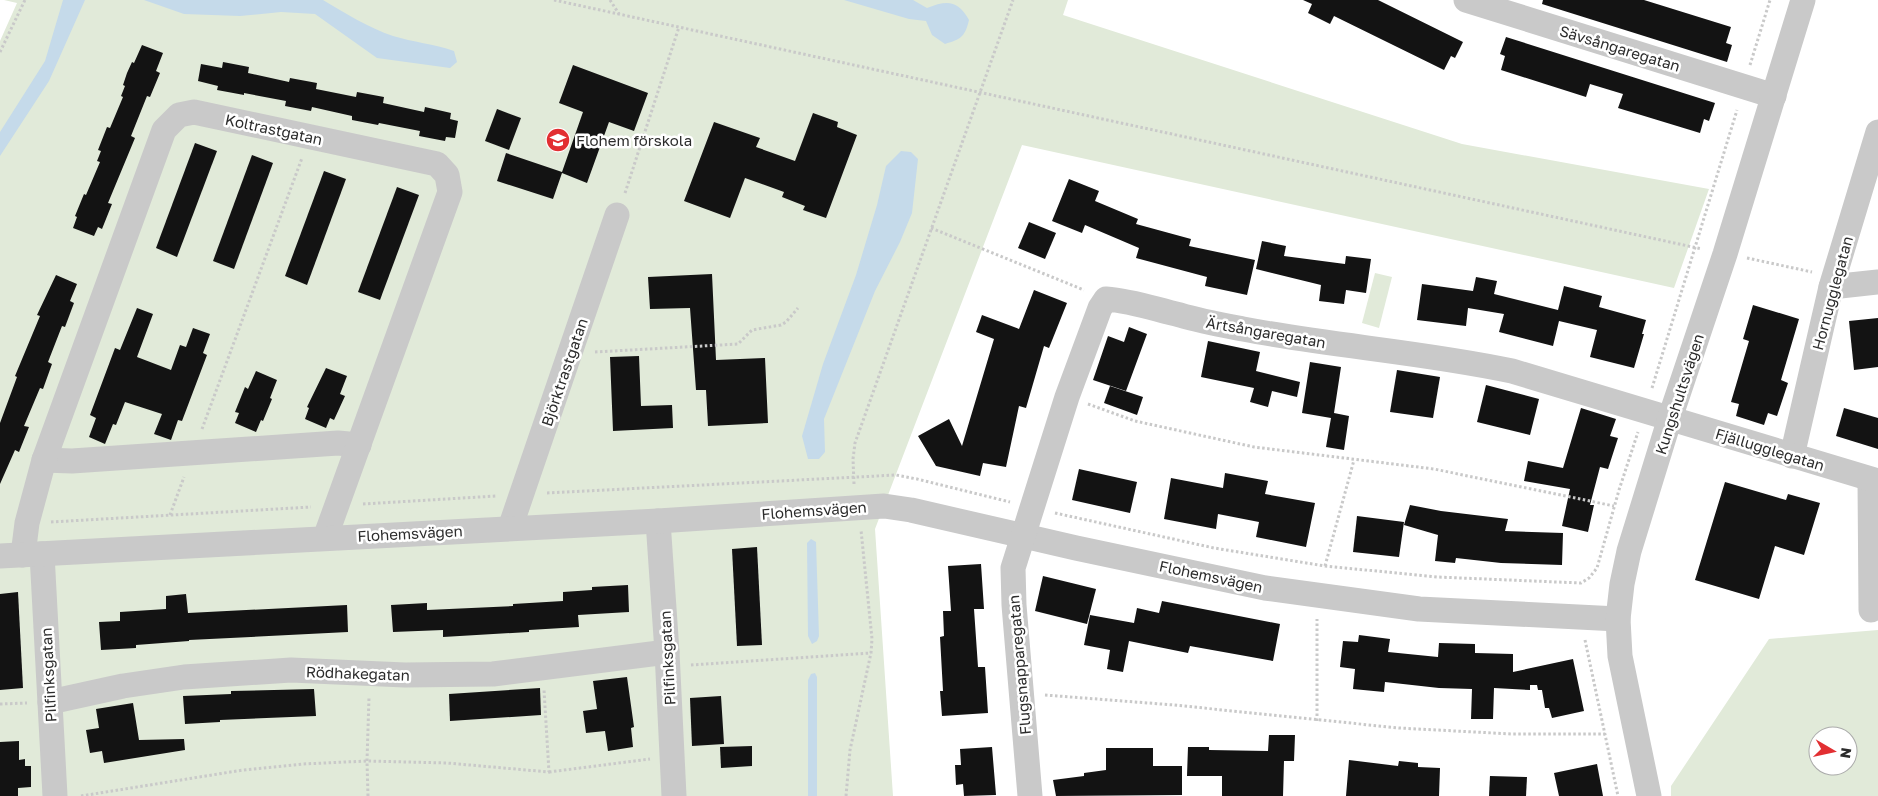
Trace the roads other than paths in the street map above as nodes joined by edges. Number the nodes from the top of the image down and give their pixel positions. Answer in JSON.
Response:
{"nodes":[{"id":1,"x":1466,"y":0,"type":"edge"},
{"id":2,"x":1803,"y":0,"type":"edge"},
{"id":3,"x":1774,"y":96,"type":"junction"},
{"id":4,"x":1878,"y":132,"type":"edge"},
{"id":5,"x":1873,"y":167,"type":"edge"},
{"id":6,"x":617,"y":215,"type":"road end"},
{"id":7,"x":1832,"y":282,"type":"junction"},
{"id":8,"x":1878,"y":282,"type":"edge"},
{"id":9,"x":1670,"y":418,"type":"junction"},
{"id":10,"x":358,"y":445,"type":"junction"},
{"id":11,"x":1792,"y":456,"type":"junction"},
{"id":12,"x":44,"y":460,"type":"junction"},
{"id":13,"x":1874,"y":480,"type":"edge"},
{"id":14,"x":658,"y":521,"type":"junction"},
{"id":15,"x":510,"y":528,"type":"junction"},
{"id":16,"x":1023,"y":535,"type":"junction"},
{"id":17,"x":325,"y":538,"type":"junction"},
{"id":18,"x":22,"y":555,"type":"edge"},
{"id":19,"x":1871,"y":610,"type":"dead end"},
{"id":20,"x":1618,"y":618,"type":"junction"},
{"id":21,"x":667,"y":659,"type":"junction"},
{"id":22,"x":50,"y":702,"type":"junction"},
{"id":23,"x":55,"y":796,"type":"edge"},
{"id":24,"x":674,"y":796,"type":"edge"},
{"id":25,"x":1030,"y":796,"type":"edge"},
{"id":26,"x":1649,"y":796,"type":"edge"}],
"edges":[{"from":1,"to":3,"type":"street","name":"Sävsångaregatan"},
{"from":2,"to":3,"type":"street","name":"Kungshultsvägen"},
{"from":3,"to":9,"type":"street","name":"Kungshultsvägen"},
{"from":4,"to":5,"type":"street","name":"Hornugglegatan"},
{"from":5,"to":7,"type":"street","name":"Hornugglegatan"},
{"from":6,"to":15,"type":"street","name":"Björktrastgatan"},
{"from":7,"to":8,"type":"street"},
{"from":7,"to":11,"type":"street","name":"Hornugglegatan"},
{"from":9,"to":11,"type":"street","name":"Fjällugglegatan"},
{"from":9,"to":16,"type":"street","name":"Ärtsångaregatan"},
{"from":9,"to":20,"type":"street","name":"Kungshultsvägen"},
{"from":10,"to":12,"type":"street"},
{"from":10,"to":12,"type":"street","name":"Koltrastgatan"},
{"from":10,"to":17,"type":"street","name":"Koltrastgatan"},
{"from":11,"to":13,"type":"street","name":"Fjällugglegatan"},
{"from":12,"to":18,"type":"street","name":"Koltrastgatan"},
{"from":13,"to":19,"type":"street","name":"Fjällugglegatan"},
{"from":14,"to":15,"type":"street","name":"Flohemsvägen"},
{"from":14,"to":16,"type":"street","name":"Flohemsvägen"},
{"from":14,"to":21,"type":"street","name":"Pilfinksgatan"},
{"from":15,"to":17,"type":"street","name":"Flohemsvägen"},
{"from":16,"to":20,"type":"street","name":"Flohemsvägen"},
{"from":16,"to":25,"type":"street","name":"Flugsnapparegatan"},
{"from":17,"to":18,"type":"street","name":"Flohemsvägen"},
{"from":18,"to":22,"type":"street","name":"Pilfinksgatan"},
{"from":20,"to":26,"type":"street","name":"Kungshultsvägen"},
{"from":21,"to":22,"type":"street","name":"Rödhakegatan"},
{"from":21,"to":24,"type":"street","name":"Pilfinksgatan"},
{"from":22,"to":23,"type":"street","name":"Pilfinksgatan"}]}
